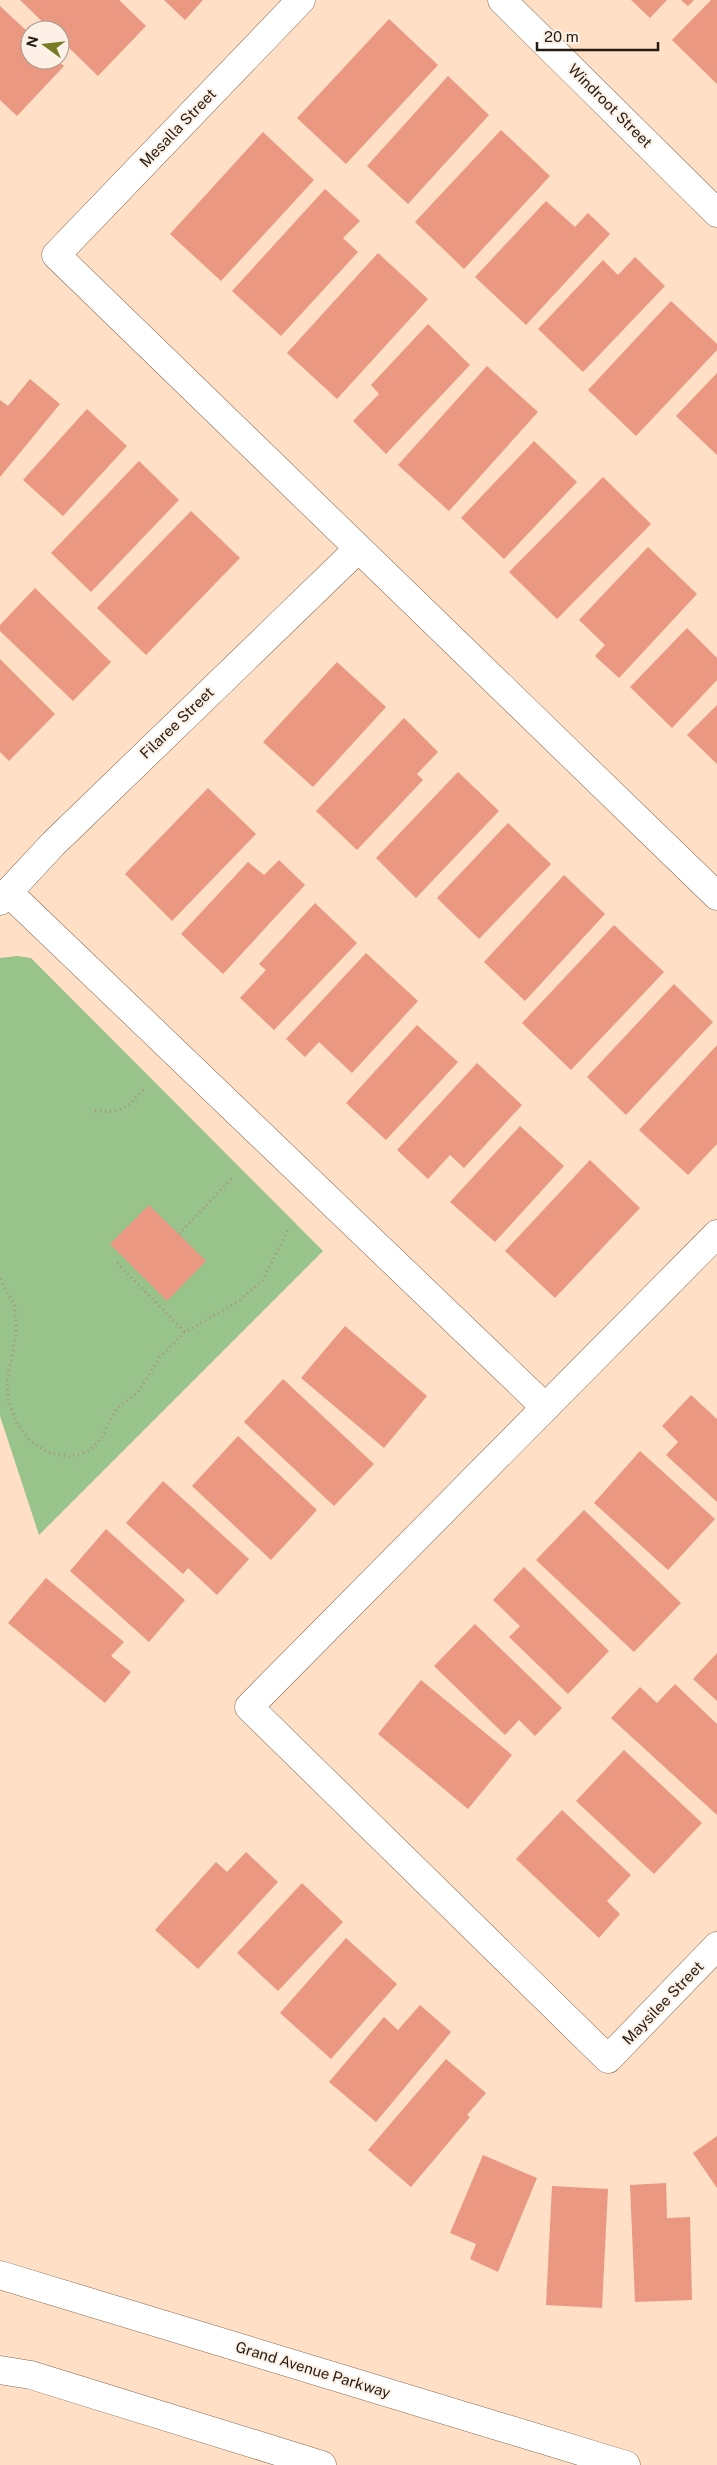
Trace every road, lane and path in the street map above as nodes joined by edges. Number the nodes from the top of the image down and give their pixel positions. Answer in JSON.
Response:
{"nodes":[{"id":1,"x":301,"y":0,"type":"edge"},
{"id":2,"x":502,"y":0,"type":"edge"},
{"id":3,"x":717,"y":213,"type":"edge"},
{"id":4,"x":358,"y":549,"type":"junction"},
{"id":5,"x":717,"y":896,"type":"edge"},
{"id":6,"x":4,"y":897,"type":"edge"},
{"id":7,"x":145,"y":1088,"type":"dead end"},
{"id":8,"x":95,"y":1111,"type":"dead end"},
{"id":9,"x":234,"y":1176,"type":"dead end"},
{"id":10,"x":288,"y":1228,"type":"dead end"},
{"id":11,"x":179,"y":1234,"type":"dead end"},
{"id":12,"x":717,"y":1234,"type":"edge"},
{"id":13,"x":117,"y":1263,"type":"dead end"},
{"id":14,"x":0,"y":1280,"type":"edge"},
{"id":15,"x":186,"y":1332,"type":"junction"},
{"id":16,"x":545,"y":1407,"type":"junction"},
{"id":17,"x":717,"y":1946,"type":"edge"},
{"id":18,"x":0,"y":2275,"type":"edge"},
{"id":19,"x":0,"y":2370,"type":"edge"},
{"id":20,"x":322,"y":2465,"type":"edge"},
{"id":21,"x":626,"y":2465,"type":"edge"}],
"edges":[{"from":1,"to":4,"type":"street","name":"Mesalla Street"},
{"from":2,"to":3,"type":"street","name":"Windroot Street"},
{"from":4,"to":5,"type":"street"},
{"from":4,"to":6,"type":"street","name":"Filaree Street"},
{"from":6,"to":16,"type":"street"},
{"from":7,"to":8,"type":"path"},
{"from":9,"to":11,"type":"path"},
{"from":10,"to":15,"type":"path"},
{"from":12,"to":16,"type":"street"},
{"from":13,"to":15,"type":"path"},
{"from":14,"to":15,"type":"path"},
{"from":16,"to":17,"type":"street","name":"Maysilee Street"},
{"from":18,"to":21,"type":"street","name":"Grand Avenue Parkway"},
{"from":19,"to":20,"type":"street"}]}
